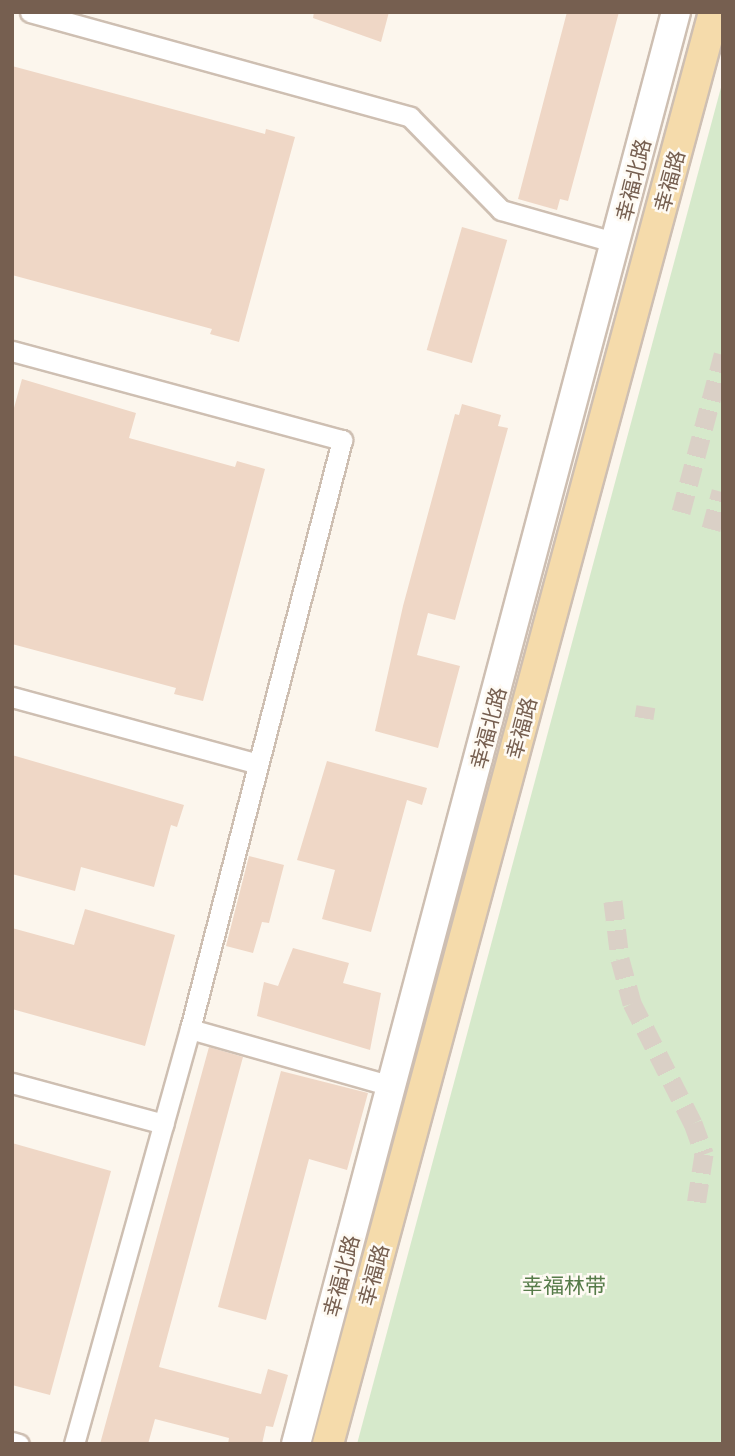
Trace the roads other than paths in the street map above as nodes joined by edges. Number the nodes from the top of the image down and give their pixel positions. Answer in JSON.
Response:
{"nodes":[{"id":1,"x":30,"y":12,"type":"edge"},
{"id":2,"x":676,"y":12,"type":"edge"},
{"id":3,"x":714,"y":12,"type":"edge"},
{"id":4,"x":617,"y":243,"type":"junction"},
{"id":5,"x":12,"y":351,"type":"edge"},
{"id":6,"x":12,"y":697,"type":"edge"},
{"id":7,"x":258,"y":764,"type":"junction"},
{"id":8,"x":190,"y":1029,"type":"junction"},
{"id":9,"x":12,"y":1083,"type":"edge"},
{"id":10,"x":392,"y":1086,"type":"junction"},
{"id":11,"x":163,"y":1124,"type":"junction"},
{"id":12,"x":12,"y":1442,"type":"edge"},
{"id":13,"x":19,"y":1444,"type":"edge"},
{"id":14,"x":74,"y":1444,"type":"edge"},
{"id":15,"x":296,"y":1444,"type":"edge"},
{"id":16,"x":328,"y":1444,"type":"edge"}],
"edges":[{"from":1,"to":4,"type":"street"},
{"from":2,"to":4,"type":"main road","name":"幸福北路"},
{"from":3,"to":16,"type":"main road","name":"幸福路"},
{"from":4,"to":10,"type":"main road","name":"幸福北路"},
{"from":5,"to":7,"type":"street"},
{"from":6,"to":7,"type":"street"},
{"from":7,"to":8,"type":"street"},
{"from":8,"to":10,"type":"street"},
{"from":8,"to":11,"type":"street"},
{"from":9,"to":11,"type":"street"},
{"from":10,"to":15,"type":"main road","name":"幸福北路"},
{"from":11,"to":14,"type":"street"},
{"from":12,"to":13,"type":"street"}]}
